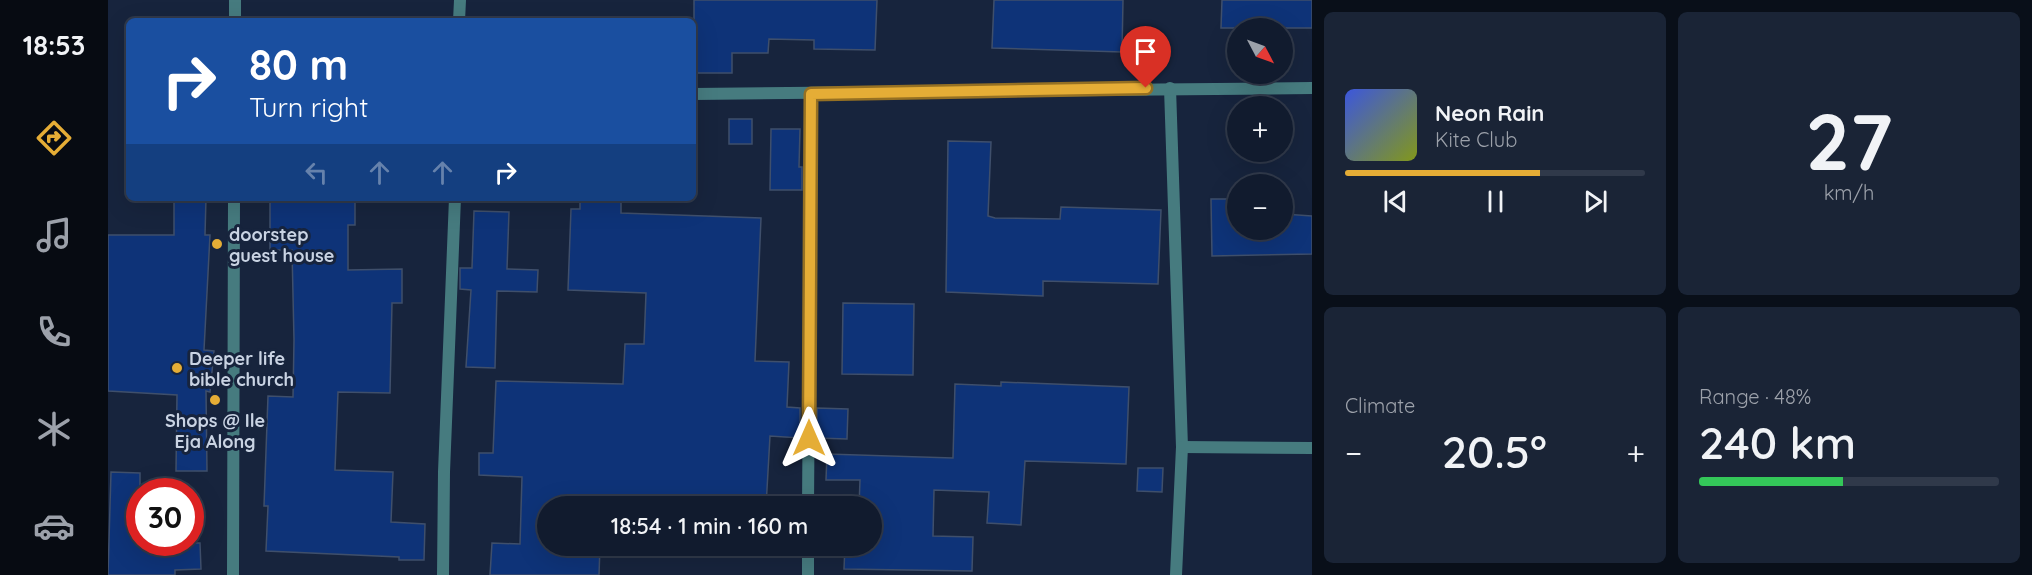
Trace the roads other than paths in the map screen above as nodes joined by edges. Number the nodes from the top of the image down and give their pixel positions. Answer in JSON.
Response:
{"nodes":[{"id":1,"x":235,"y":0,"type":"edge"},
{"id":2,"x":460,"y":0,"type":"edge"},
{"id":3,"x":235,"y":18,"type":"edge"},
{"id":4,"x":459,"y":18,"type":"edge"},
{"id":5,"x":1170,"y":88,"type":"junction"},
{"id":6,"x":1312,"y":88,"type":"edge"},
{"id":7,"x":696,"y":94,"type":"edge"},
{"id":8,"x":811,"y":94,"type":"junction"},
{"id":9,"x":234,"y":201,"type":"edge"},
{"id":10,"x":455,"y":201,"type":"edge"},
{"id":11,"x":1182,"y":447,"type":"junction"},
{"id":12,"x":1312,"y":448,"type":"edge"},
{"id":13,"x":808,"y":496,"type":"edge"},
{"id":14,"x":808,"y":556,"type":"edge"},
{"id":15,"x":233,"y":575,"type":"edge"},
{"id":16,"x":443,"y":575,"type":"edge"},
{"id":17,"x":808,"y":575,"type":"edge"},
{"id":18,"x":1176,"y":575,"type":"edge"}],
"edges":[{"from":1,"to":3,"type":"street"},
{"from":2,"to":4,"type":"street"},
{"from":5,"to":6,"type":"street"},
{"from":5,"to":8,"type":"street"},
{"from":5,"to":11,"type":"street"},
{"from":7,"to":8,"type":"street"},
{"from":8,"to":13,"type":"street"},
{"from":9,"to":15,"type":"street"},
{"from":10,"to":16,"type":"street"},
{"from":11,"to":12,"type":"street"},
{"from":11,"to":18,"type":"street"},
{"from":14,"to":17,"type":"street"}]}
